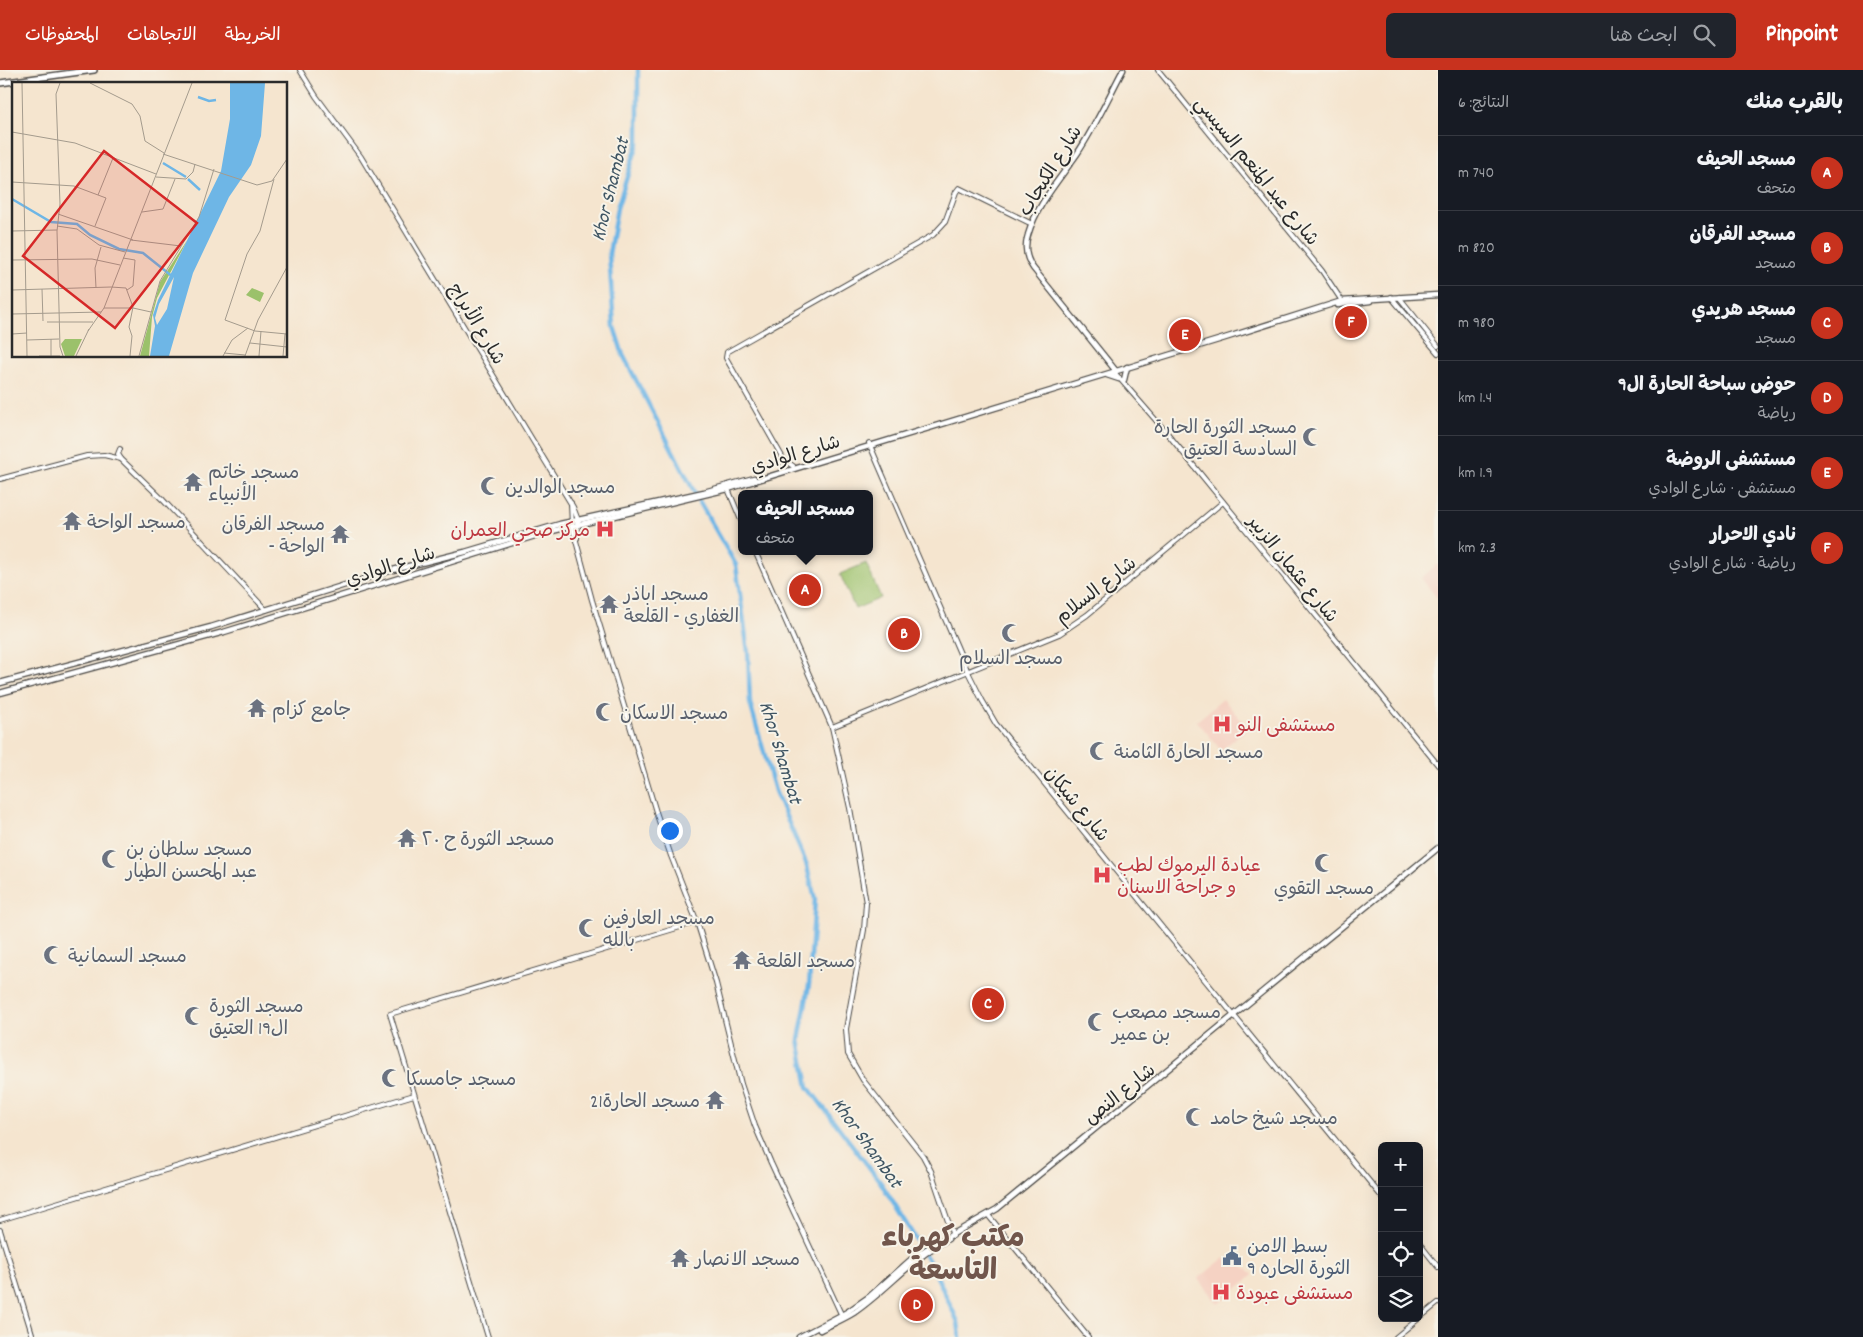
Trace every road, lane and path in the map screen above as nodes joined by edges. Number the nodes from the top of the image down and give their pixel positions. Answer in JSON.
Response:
{"nodes":[{"id":1,"x":70,"y":70,"type":"edge"},
{"id":2,"x":94,"y":70,"type":"edge"},
{"id":3,"x":300,"y":70,"type":"edge"},
{"id":4,"x":1124,"y":70,"type":"edge"},
{"id":5,"x":1158,"y":70,"type":"edge"},
{"id":6,"x":0,"y":81,"type":"edge"},
{"id":7,"x":1032,"y":224,"type":"junction"},
{"id":8,"x":1438,"y":296,"type":"edge"},
{"id":9,"x":1392,"y":298,"type":"junction"},
{"id":10,"x":1400,"y":298,"type":"junction"},
{"id":11,"x":1340,"y":301,"type":"junction"},
{"id":12,"x":1262,"y":326,"type":"junction"},
{"id":13,"x":1438,"y":346,"type":"edge"},
{"id":14,"x":1438,"y":353,"type":"edge"},
{"id":15,"x":1108,"y":363,"type":"junction"},
{"id":16,"x":1127,"y":368,"type":"junction"},
{"id":17,"x":1115,"y":371,"type":"junction"},
{"id":18,"x":1106,"y":375,"type":"junction"},
{"id":19,"x":1122,"y":379,"type":"junction"},
{"id":20,"x":872,"y":444,"type":"junction"},
{"id":21,"x":120,"y":449,"type":"dead end"},
{"id":22,"x":121,"y":459,"type":"junction"},
{"id":23,"x":784,"y":460,"type":"junction"},
{"id":24,"x":793,"y":466,"type":"junction"},
{"id":25,"x":783,"y":470,"type":"junction"},
{"id":26,"x":0,"y":479,"type":"edge"},
{"id":27,"x":728,"y":489,"type":"junction"},
{"id":28,"x":705,"y":494,"type":"junction"},
{"id":29,"x":1223,"y":502,"type":"junction"},
{"id":30,"x":571,"y":503,"type":"junction"},
{"id":31,"x":738,"y":513,"type":"edge"},
{"id":32,"x":578,"y":522,"type":"junction"},
{"id":33,"x":572,"y":524,"type":"junction"},
{"id":34,"x":577,"y":541,"type":"junction"},
{"id":35,"x":757,"y":555,"type":"edge"},
{"id":36,"x":324,"y":591,"type":"junction"},
{"id":37,"x":314,"y":595,"type":"junction"},
{"id":38,"x":325,"y":601,"type":"junction"},
{"id":39,"x":316,"y":604,"type":"junction"},
{"id":40,"x":266,"y":610,"type":"junction"},
{"id":41,"x":211,"y":627,"type":"junction"},
{"id":42,"x":201,"y":629,"type":"junction"},
{"id":43,"x":212,"y":636,"type":"junction"},
{"id":44,"x":204,"y":638,"type":"junction"},
{"id":45,"x":71,"y":664,"type":"junction"},
{"id":46,"x":62,"y":666,"type":"junction"},
{"id":47,"x":968,"y":672,"type":"junction"},
{"id":48,"x":72,"y":673,"type":"junction"},
{"id":49,"x":64,"y":675,"type":"junction"},
{"id":50,"x":0,"y":683,"type":"edge"},
{"id":51,"x":0,"y":693,"type":"edge"},
{"id":52,"x":832,"y":726,"type":"junction"},
{"id":53,"x":1438,"y":766,"type":"edge"},
{"id":54,"x":1438,"y":849,"type":"edge"},
{"id":55,"x":697,"y":922,"type":"junction"},
{"id":56,"x":1234,"y":1016,"type":"junction"},
{"id":57,"x":414,"y":1095,"type":"junction"},
{"id":58,"x":1378,"y":1192,"type":"edge"},
{"id":59,"x":990,"y":1214,"type":"junction"},
{"id":60,"x":0,"y":1220,"type":"edge"},
{"id":61,"x":0,"y":1230,"type":"edge"},
{"id":62,"x":953,"y":1235,"type":"junction"},
{"id":63,"x":1423,"y":1248,"type":"edge"},
{"id":64,"x":1438,"y":1266,"type":"edge"},
{"id":65,"x":1438,"y":1303,"type":"edge"},
{"id":66,"x":843,"y":1317,"type":"junction"},
{"id":67,"x":32,"y":1337,"type":"edge"},
{"id":68,"x":488,"y":1337,"type":"edge"},
{"id":69,"x":799,"y":1337,"type":"edge"},
{"id":70,"x":805,"y":1337,"type":"edge"},
{"id":71,"x":1088,"y":1337,"type":"edge"},
{"id":72,"x":1396,"y":1337,"type":"edge"}],
"edges":[{"from":1,"to":6,"type":"main road"},
{"from":2,"to":6,"type":"main road"},
{"from":3,"to":30,"type":"street","name":"شارع الأبراج"},
{"from":4,"to":7,"type":"main road","name":"شارع الكبجاب"},
{"from":5,"to":11,"type":"street","name":"شارع عبد المنعم السيسي"},
{"from":7,"to":15,"type":"main road","name":"شارع الكبجاب"},
{"from":7,"to":23,"type":"street"},
{"from":8,"to":10,"type":"main road","name":"شارع الوادي"},
{"from":9,"to":10,"type":"main road","name":"شارع الوادي"},
{"from":9,"to":11,"type":"main road","name":"شارع الوادي"},
{"from":9,"to":12,"type":"main road","name":"شارع الوادي"},
{"from":9,"to":14,"type":"street"},
{"from":10,"to":13,"type":"street"},
{"from":11,"to":12,"type":"main road","name":"شارع الوادي"},
{"from":12,"to":16,"type":"main road","name":"شارع الوادي"},
{"from":15,"to":16,"type":"main road"},
{"from":15,"to":17,"type":"main road"},
{"from":15,"to":18,"type":"main road"},
{"from":16,"to":17,"type":"main road","name":"شارع الوادي"},
{"from":16,"to":19,"type":"main road"},
{"from":17,"to":18,"type":"main road","name":"شارع الوادي"},
{"from":17,"to":19,"type":"street","name":"شارع عثمان الزبير"},
{"from":18,"to":19,"type":"main road"},
{"from":18,"to":20,"type":"main road","name":"شارع الوادي"},
{"from":19,"to":29,"type":"street","name":"شارع عثمان الزبير"},
{"from":20,"to":24,"type":"main road","name":"شارع الوادي"},
{"from":20,"to":27,"type":"main road","name":"شارع الوادي"},
{"from":20,"to":47,"type":"street","name":"شارع شيكان"},
{"from":21,"to":22,"type":"street"},
{"from":22,"to":26,"type":"street"},
{"from":22,"to":40,"type":"street"},
{"from":23,"to":24,"type":"street"},
{"from":23,"to":25,"type":"street"},
{"from":24,"to":25,"type":"main road","name":"شارع الوادي"},
{"from":25,"to":28,"type":"main road","name":"شارع الوادي"},
{"from":27,"to":28,"type":"main road","name":"شارع الوادي"},
{"from":27,"to":31,"type":"street"},
{"from":28,"to":32,"type":"main road","name":"شارع الوادي"},
{"from":29,"to":47,"type":"street","name":"شارع السلام"},
{"from":29,"to":53,"type":"street","name":"شارع عثمان الزبير"},
{"from":30,"to":32,"type":"street","name":"شارع الأبراج"},
{"from":30,"to":33,"type":"street"},
{"from":32,"to":33,"type":"main road","name":"شارع الوادي"},
{"from":32,"to":34,"type":"street"},
{"from":33,"to":34,"type":"street"},
{"from":33,"to":36,"type":"main road","name":"شارع الوادي"},
{"from":33,"to":38,"type":"main road","name":"شارع الوادي"},
{"from":34,"to":55,"type":"street"},
{"from":35,"to":52,"type":"street"},
{"from":36,"to":37,"type":"main road","name":"شارع الوادي"},
{"from":36,"to":38,"type":"main road"},
{"from":37,"to":39,"type":"main road"},
{"from":37,"to":40,"type":"main road","name":"شارع الوادي"},
{"from":38,"to":39,"type":"main road","name":"شارع الوادي"},
{"from":39,"to":43,"type":"main road","name":"شارع الوادي"},
{"from":40,"to":41,"type":"main road","name":"شارع الوادي"},
{"from":41,"to":42,"type":"main road","name":"شارع الوادي"},
{"from":41,"to":43,"type":"main road"},
{"from":42,"to":44,"type":"main road"},
{"from":42,"to":45,"type":"main road","name":"شارع الوادي"},
{"from":43,"to":44,"type":"main road","name":"شارع الوادي"},
{"from":44,"to":48,"type":"main road","name":"شارع الوادي"},
{"from":45,"to":46,"type":"main road","name":"شارع الوادي"},
{"from":45,"to":48,"type":"main road"},
{"from":46,"to":49,"type":"main road"},
{"from":46,"to":50,"type":"main road","name":"شارع الوادي"},
{"from":47,"to":52,"type":"street","name":"شارع السلام"},
{"from":47,"to":56,"type":"street","name":"شارع شيكان"},
{"from":48,"to":49,"type":"main road","name":"شارع الوادي"},
{"from":49,"to":51,"type":"main road","name":"شارع الوادي"},
{"from":52,"to":62,"type":"street"},
{"from":54,"to":56,"type":"main road","name":"شارع النص"},
{"from":55,"to":57,"type":"street"},
{"from":55,"to":66,"type":"street"},
{"from":56,"to":58,"type":"street","name":"شارع شيكان"},
{"from":56,"to":59,"type":"main road","name":"شارع النص"},
{"from":57,"to":60,"type":"street"},
{"from":57,"to":68,"type":"street"},
{"from":59,"to":62,"type":"main road","name":"شارع النص"},
{"from":59,"to":71,"type":"street"},
{"from":61,"to":67,"type":"street"},
{"from":62,"to":66,"type":"main road","name":"شارع النص"},
{"from":63,"to":64,"type":"street"},
{"from":65,"to":72,"type":"street"},
{"from":66,"to":69,"type":"main road"},
{"from":66,"to":70,"type":"main road"}]}
